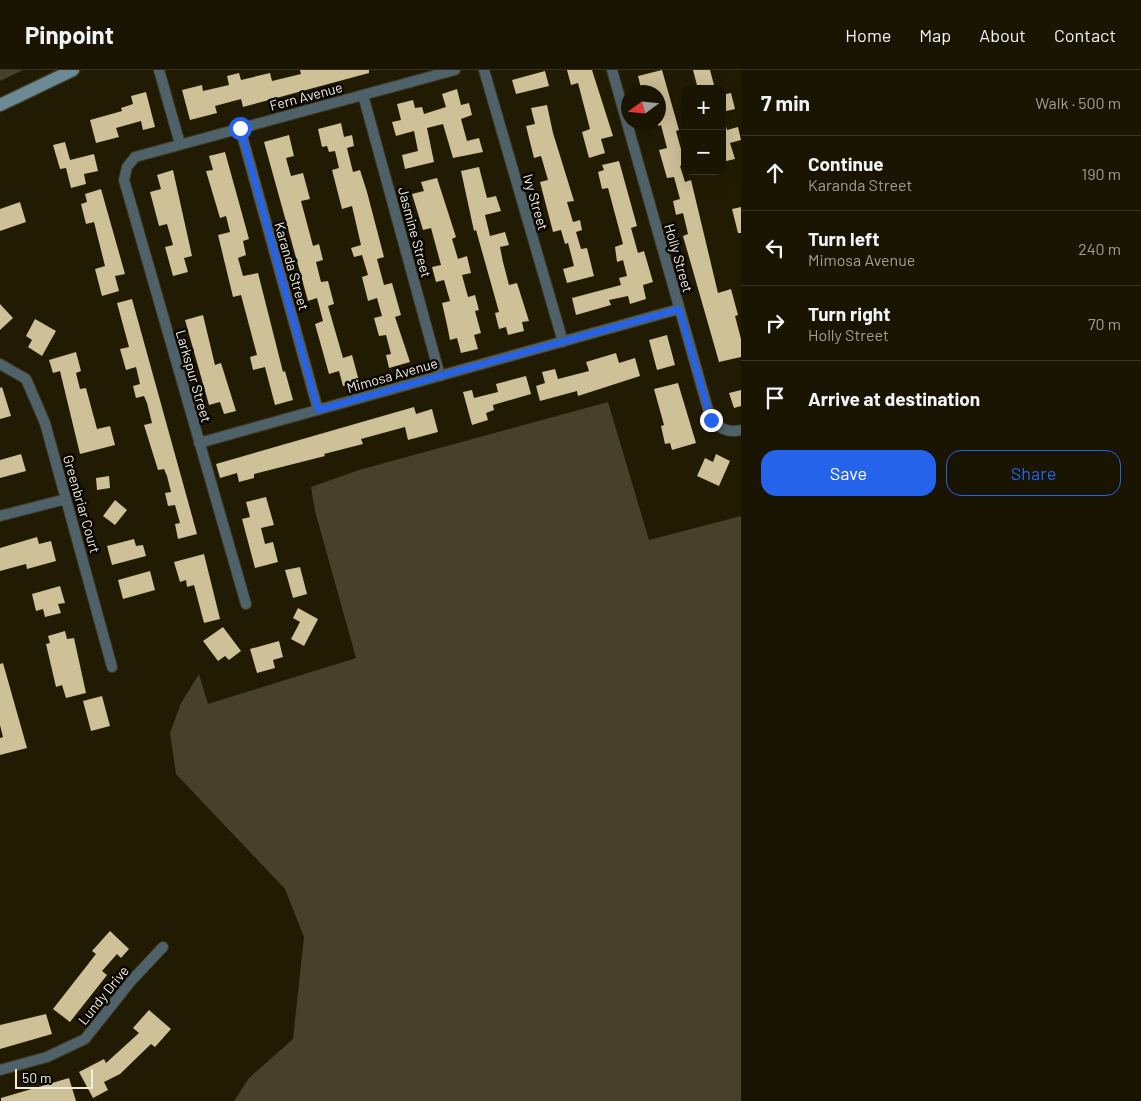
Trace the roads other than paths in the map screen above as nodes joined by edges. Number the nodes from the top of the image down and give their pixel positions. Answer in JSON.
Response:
{"nodes":[{"id":1,"x":73,"y":70,"type":"edge"},
{"id":2,"x":159,"y":70,"type":"edge"},
{"id":3,"x":455,"y":70,"type":"edge"},
{"id":4,"x":484,"y":70,"type":"edge"},
{"id":5,"x":612,"y":70,"type":"edge"},
{"id":6,"x":363,"y":96,"type":"junction"},
{"id":7,"x":0,"y":105,"type":"edge"},
{"id":8,"x":240,"y":128,"type":"junction"},
{"id":9,"x":180,"y":144,"type":"junction"},
{"id":10,"x":135,"y":157,"type":"joint"},
{"id":11,"x":679,"y":309,"type":"junction"},
{"id":12,"x":562,"y":342,"type":"junction"},
{"id":13,"x":0,"y":364,"type":"edge"},
{"id":14,"x":440,"y":376,"type":"junction"},
{"id":15,"x":318,"y":410,"type":"junction"},
{"id":16,"x":741,"y":430,"type":"edge"},
{"id":17,"x":199,"y":443,"type":"junction"},
{"id":18,"x":66,"y":499,"type":"junction"},
{"id":19,"x":0,"y":516,"type":"edge"},
{"id":20,"x":246,"y":604,"type":"dead end"},
{"id":21,"x":112,"y":667,"type":"dead end"},
{"id":22,"x":163,"y":947,"type":"dead end"},
{"id":23,"x":0,"y":1070,"type":"edge"}],
"edges":[{"from":1,"to":7,"type":"street"},
{"from":2,"to":9,"type":"street"},
{"from":3,"to":6,"type":"street","name":"Fern Avenue"},
{"from":4,"to":12,"type":"street","name":"Ivy Street"},
{"from":5,"to":11,"type":"street","name":"Holly Street"},
{"from":6,"to":8,"type":"street","name":"Fern Avenue"},
{"from":6,"to":14,"type":"street","name":"Jasmine Street"},
{"from":8,"to":9,"type":"street","name":"Fern Avenue"},
{"from":8,"to":15,"type":"street","name":"Karanda Street"},
{"from":9,"to":10,"type":"street","name":"Fern Avenue"},
{"from":10,"to":17,"type":"street","name":"Larkspur Street"},
{"from":11,"to":12,"type":"street","name":"Mimosa Avenue"},
{"from":11,"to":16,"type":"street","name":"Holly Street"},
{"from":12,"to":14,"type":"street","name":"Mimosa Avenue"},
{"from":13,"to":18,"type":"street","name":"Greenbriar Court"},
{"from":14,"to":15,"type":"street","name":"Mimosa Avenue"},
{"from":15,"to":17,"type":"street","name":"Mimosa Avenue"},
{"from":17,"to":20,"type":"street","name":"Larkspur Street"},
{"from":18,"to":19,"type":"street"},
{"from":18,"to":21,"type":"street","name":"Greenbriar Court"},
{"from":22,"to":23,"type":"street","name":"Lundy Drive"}]}
